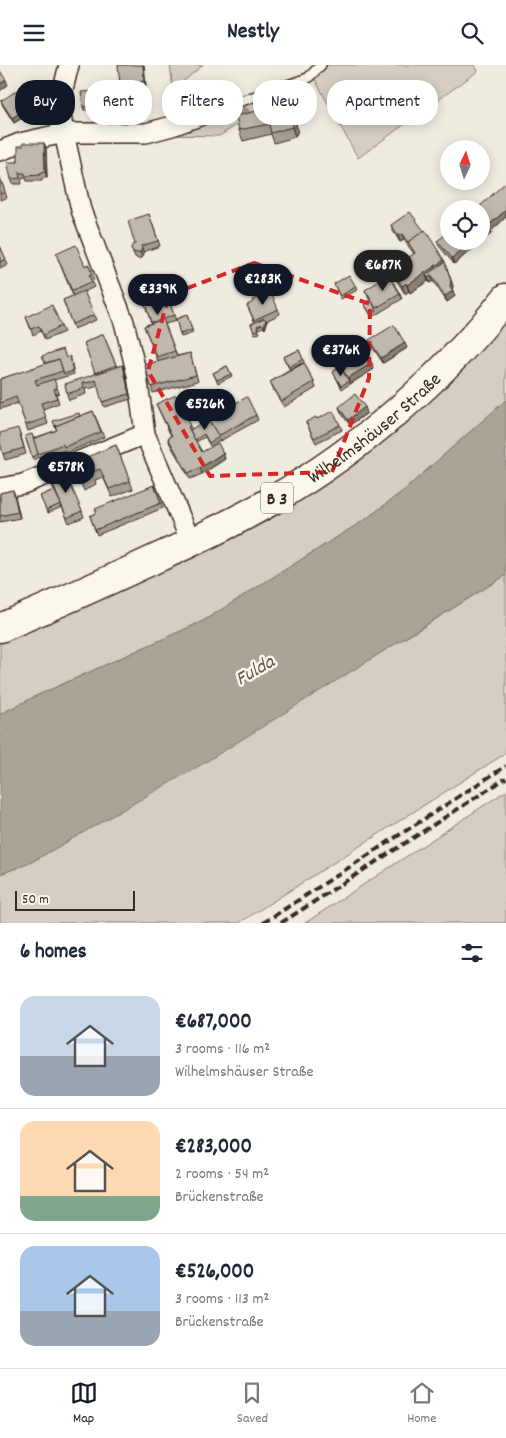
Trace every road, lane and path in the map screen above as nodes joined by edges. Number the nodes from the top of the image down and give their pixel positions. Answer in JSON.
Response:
{"nodes":[{"id":1,"x":69,"y":65,"type":"edge"},
{"id":2,"x":320,"y":65,"type":"edge"},
{"id":3,"x":243,"y":100,"type":"edge"},
{"id":4,"x":175,"y":125,"type":"edge"},
{"id":5,"x":64,"y":133,"type":"junction"},
{"id":6,"x":0,"y":151,"type":"edge"},
{"id":7,"x":506,"y":298,"type":"edge"},
{"id":8,"x":145,"y":434,"type":"junction"},
{"id":9,"x":0,"y":487,"type":"edge"},
{"id":10,"x":192,"y":542,"type":"junction"},
{"id":11,"x":0,"y":628,"type":"edge"}],
"edges":[{"from":1,"to":5,"type":"street"},
{"from":2,"to":3,"type":"lane"},
{"from":4,"to":5,"type":"street"},
{"from":5,"to":6,"type":"street"},
{"from":5,"to":8,"type":"street"},
{"from":7,"to":10,"type":"main road","name":"Wilhelmshäuser Straße","number":"B 3"},
{"from":8,"to":9,"type":"street"},
{"from":8,"to":10,"type":"street"},
{"from":10,"to":11,"type":"main road","name":"Wilhelmshäuser Straße","number":"B 3"}]}
